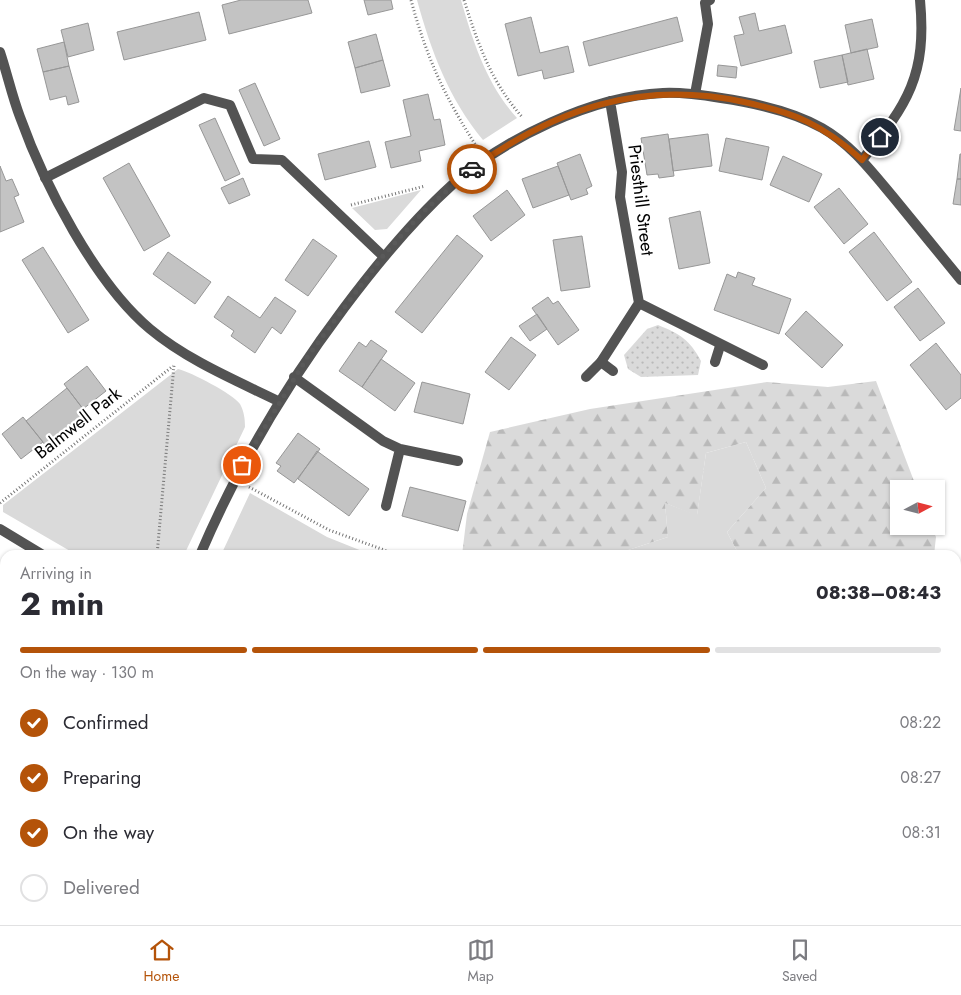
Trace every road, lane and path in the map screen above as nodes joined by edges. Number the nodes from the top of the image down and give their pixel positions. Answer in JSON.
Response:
{"nodes":[{"id":1,"x":411,"y":0,"type":"edge"},
{"id":2,"x":464,"y":0,"type":"edge"},
{"id":3,"x":710,"y":0,"type":"edge"},
{"id":4,"x":920,"y":0,"type":"edge"},
{"id":5,"x":0,"y":52,"type":"edge"},
{"id":6,"x":695,"y":94,"type":"junction"},
{"id":7,"x":610,"y":101,"type":"junction"},
{"id":8,"x":534,"y":131,"type":"junction"},
{"id":9,"x":486,"y":160,"type":"junction"},
{"id":10,"x":862,"y":160,"type":"junction"},
{"id":11,"x":45,"y":178,"type":"junction"},
{"id":12,"x":454,"y":183,"type":"junction"},
{"id":13,"x":334,"y":210,"type":"junction"},
{"id":14,"x":383,"y":256,"type":"junction"},
{"id":15,"x":961,"y":280,"type":"edge"},
{"id":16,"x":639,"y":303,"type":"junction"},
{"id":17,"x":720,"y":346,"type":"junction"},
{"id":18,"x":183,"y":352,"type":"junction"},
{"id":19,"x":601,"y":362,"type":"junction"},
{"id":20,"x":716,"y":362,"type":"dead end"},
{"id":21,"x":763,"y":365,"type":"dead end"},
{"id":22,"x":173,"y":366,"type":"junction"},
{"id":23,"x":613,"y":371,"type":"dead end"},
{"id":24,"x":294,"y":376,"type":"junction"},
{"id":25,"x":586,"y":377,"type":"dead end"},
{"id":26,"x":278,"y":402,"type":"junction"},
{"id":27,"x":400,"y":450,"type":"junction"},
{"id":28,"x":458,"y":462,"type":"dead end"},
{"id":29,"x":233,"y":481,"type":"junction"},
{"id":30,"x":0,"y":503,"type":"edge"},
{"id":31,"x":386,"y":506,"type":"dead end"},
{"id":32,"x":0,"y":529,"type":"edge"},
{"id":33,"x":35,"y":550,"type":"edge"},
{"id":34,"x":156,"y":550,"type":"edge"},
{"id":35,"x":202,"y":550,"type":"edge"},
{"id":36,"x":384,"y":550,"type":"edge"}],
"edges":[{"from":1,"to":9,"type":"path"},
{"from":2,"to":8,"type":"path"},
{"from":3,"to":6,"type":"street"},
{"from":4,"to":10,"type":"street"},
{"from":5,"to":11,"type":"street"},
{"from":6,"to":7,"type":"street"},
{"from":6,"to":10,"type":"street"},
{"from":7,"to":8,"type":"street"},
{"from":7,"to":16,"type":"street","name":"Priesthill Street"},
{"from":8,"to":9,"type":"street"},
{"from":9,"to":12,"type":"street"},
{"from":10,"to":15,"type":"street"},
{"from":11,"to":13,"type":"street"},
{"from":11,"to":18,"type":"street"},
{"from":12,"to":13,"type":"path"},
{"from":12,"to":14,"type":"street"},
{"from":13,"to":14,"type":"street"},
{"from":14,"to":24,"type":"street"},
{"from":16,"to":17,"type":"street"},
{"from":16,"to":19,"type":"street"},
{"from":17,"to":20,"type":"street"},
{"from":17,"to":21,"type":"street"},
{"from":18,"to":22,"type":"path"},
{"from":18,"to":26,"type":"street"},
{"from":19,"to":23,"type":"street"},
{"from":19,"to":25,"type":"street"},
{"from":22,"to":30,"type":"path","name":"Balmwell Park"},
{"from":22,"to":34,"type":"path"},
{"from":24,"to":26,"type":"street"},
{"from":24,"to":27,"type":"street"},
{"from":26,"to":29,"type":"street"},
{"from":27,"to":28,"type":"street"},
{"from":27,"to":31,"type":"street"},
{"from":29,"to":35,"type":"street"},
{"from":29,"to":36,"type":"path"},
{"from":32,"to":33,"type":"street"}]}
